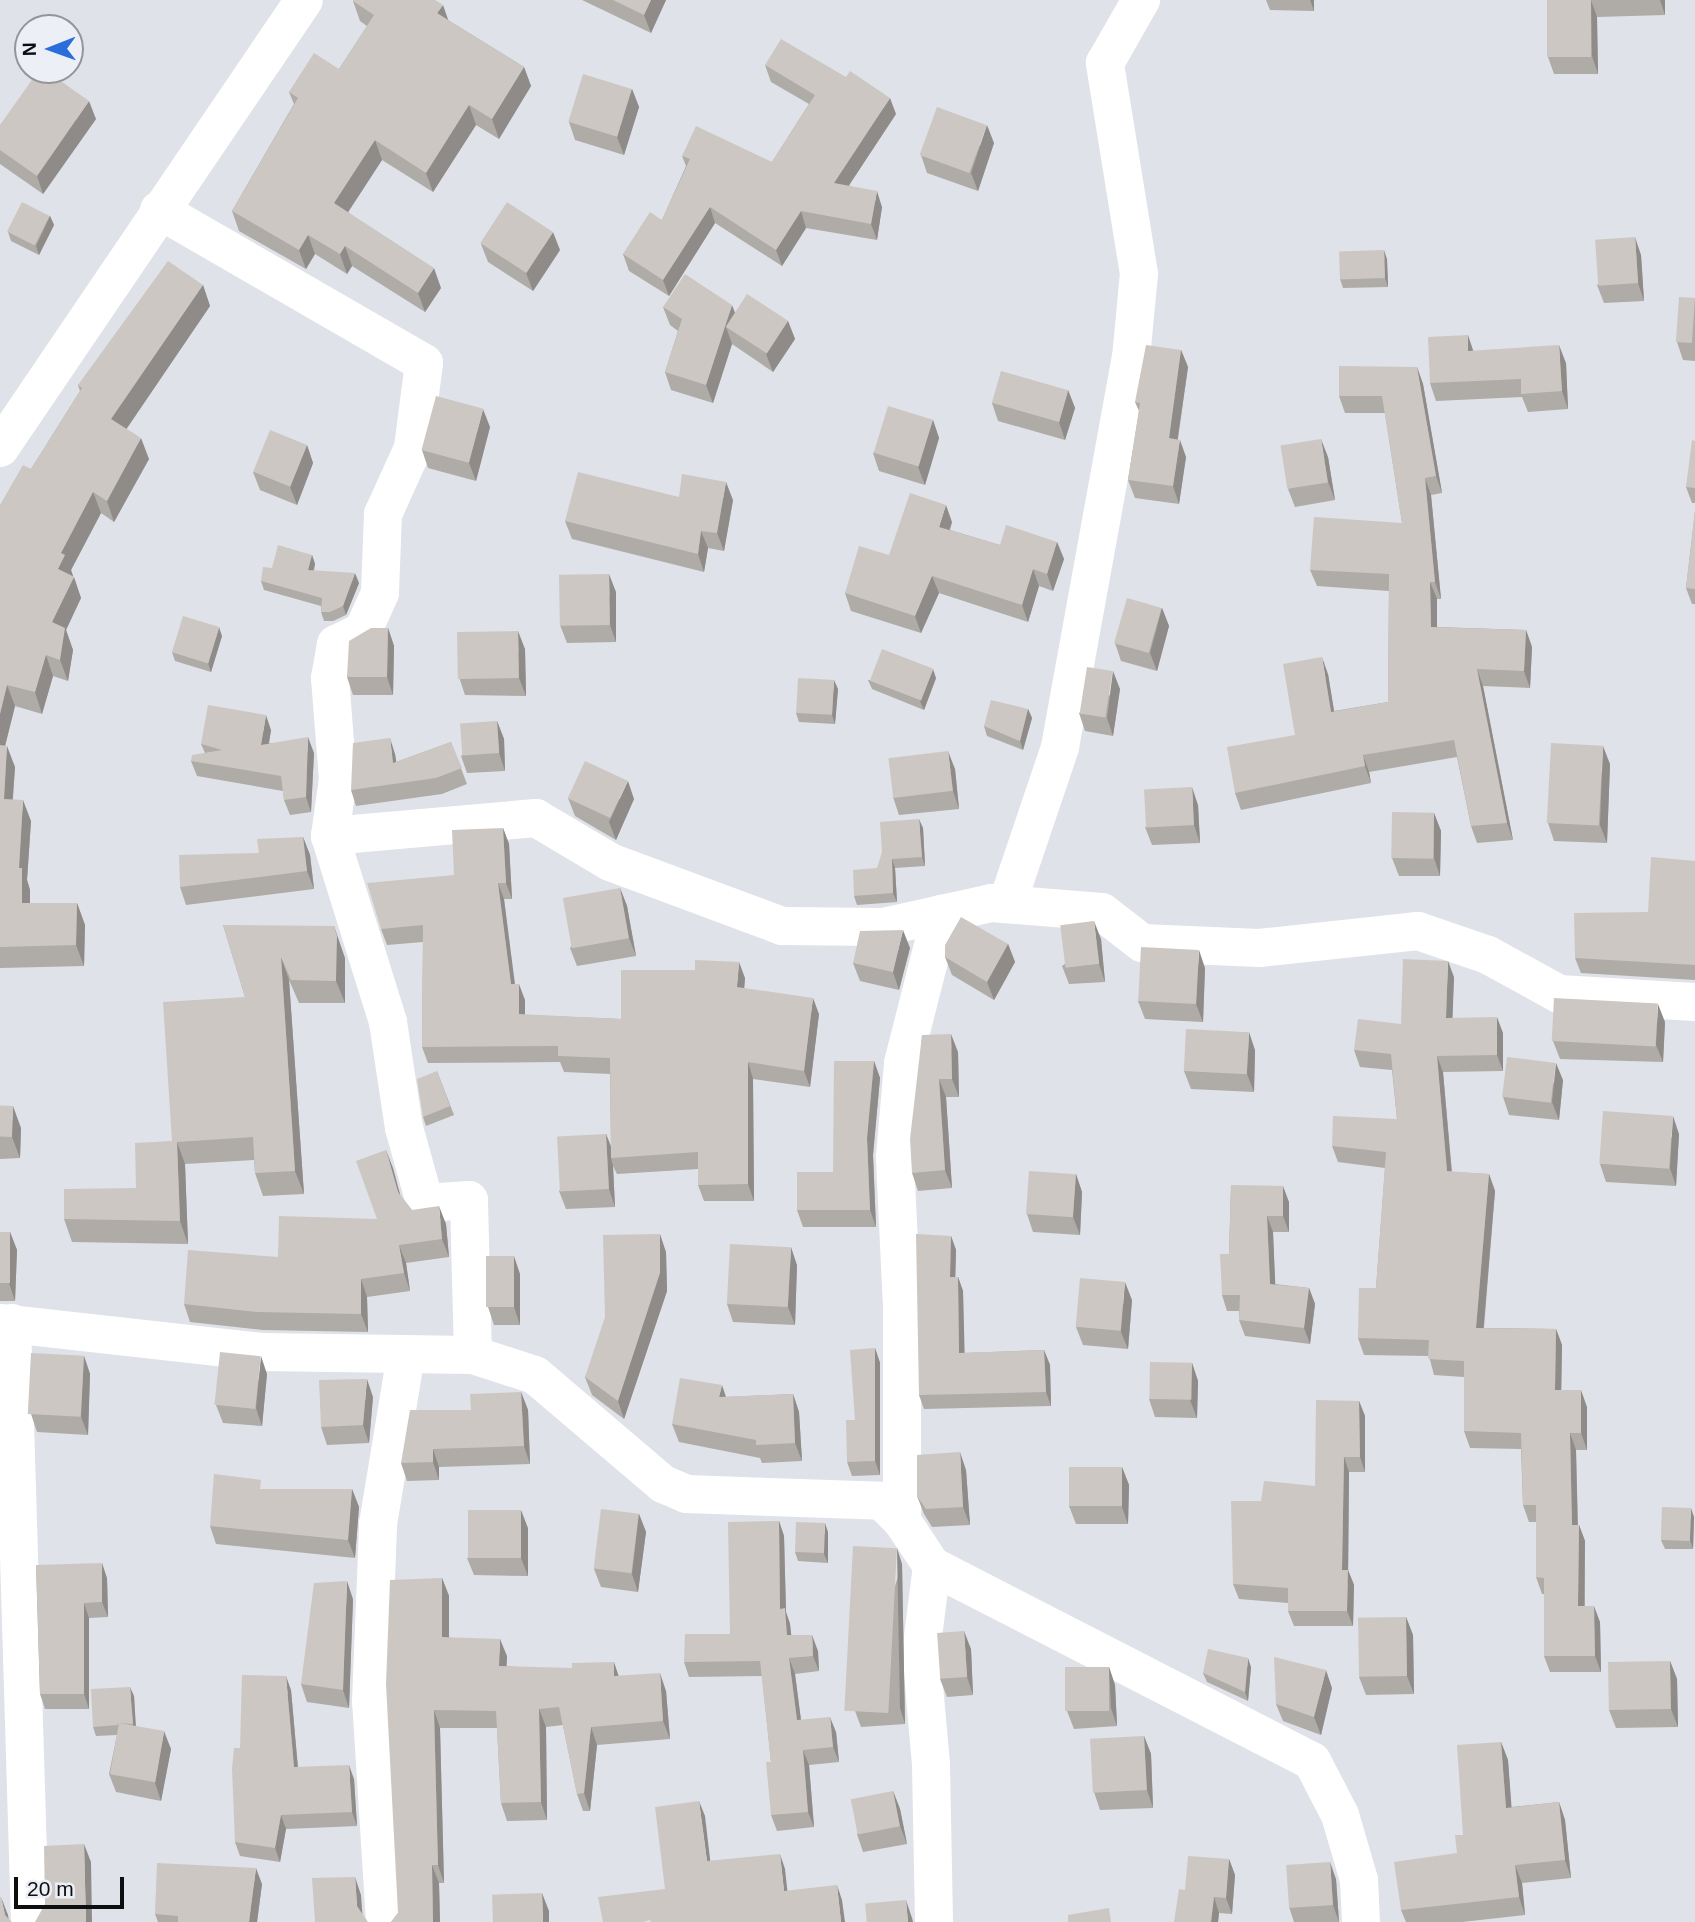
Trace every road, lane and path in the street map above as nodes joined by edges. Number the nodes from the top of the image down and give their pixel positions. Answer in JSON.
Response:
{"nodes":[{"id":1,"x":304,"y":0,"type":"edge"},
{"id":2,"x":1141,"y":0,"type":"edge"},
{"id":3,"x":159,"y":210,"type":"junction"},
{"id":4,"x":0,"y":448,"type":"edge"},
{"id":5,"x":330,"y":836,"type":"junction"},
{"id":6,"x":1007,"y":904,"type":"junction"},
{"id":7,"x":941,"y":914,"type":"junction"},
{"id":8,"x":1695,"y":1002,"type":"edge"},
{"id":9,"x":6,"y":1323,"type":"edge"},
{"id":10,"x":406,"y":1355,"type":"junction"},
{"id":11,"x":473,"y":1356,"type":"junction"},
{"id":12,"x":902,"y":1521,"type":"junction"},
{"id":13,"x":932,"y":1566,"type":"junction"},
{"id":14,"x":30,"y":1922,"type":"edge"},
{"id":15,"x":385,"y":1922,"type":"edge"},
{"id":16,"x":934,"y":1922,"type":"edge"},
{"id":17,"x":1362,"y":1922,"type":"edge"}],
"edges":[{"from":1,"to":3,"type":"main road"},
{"from":2,"to":6,"type":"main road"},
{"from":3,"to":4,"type":"main road"},
{"from":3,"to":5,"type":"main road"},
{"from":5,"to":7,"type":"main road"},
{"from":5,"to":11,"type":"main road"},
{"from":6,"to":7,"type":"main road"},
{"from":6,"to":8,"type":"main road"},
{"from":7,"to":12,"type":"main road"},
{"from":9,"to":10,"type":"main road"},
{"from":9,"to":14,"type":"main road"},
{"from":10,"to":11,"type":"main road"},
{"from":10,"to":15,"type":"main road"},
{"from":11,"to":12,"type":"main road"},
{"from":12,"to":13,"type":"main road"},
{"from":13,"to":16,"type":"main road"},
{"from":13,"to":17,"type":"main road"}]}
